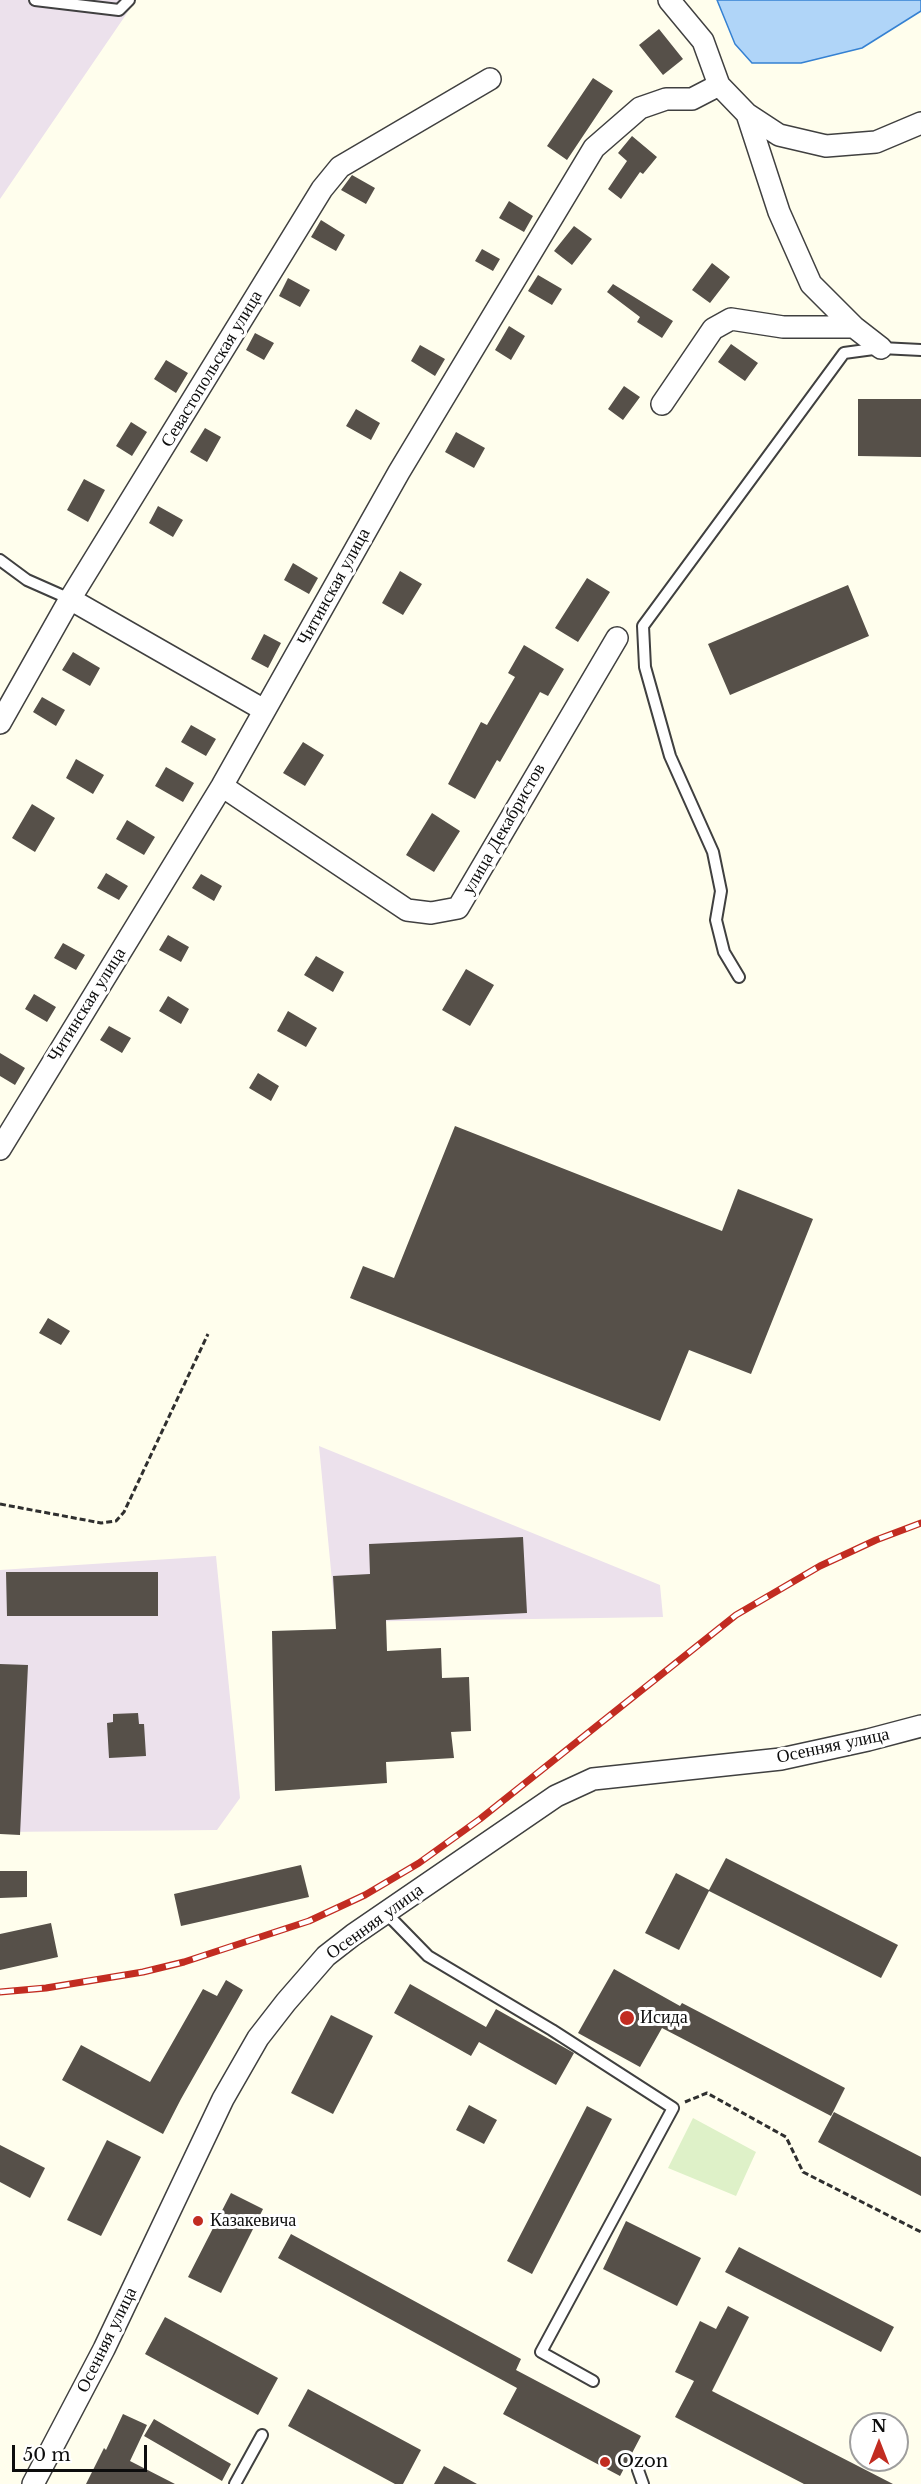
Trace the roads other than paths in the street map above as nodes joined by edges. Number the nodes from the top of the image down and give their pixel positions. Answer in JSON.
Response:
{"nodes":[{"id":1,"x":35,"y":0,"type":"edge"},
{"id":2,"x":129,"y":0,"type":"edge"},
{"id":3,"x":671,"y":1,"type":"edge"},
{"id":4,"x":490,"y":79,"type":"dead end"},
{"id":5,"x":719,"y":85,"type":"junction"},
{"id":6,"x":747,"y":114,"type":"junction"},
{"id":7,"x":921,"y":123,"type":"edge"},
{"id":8,"x":854,"y":327,"type":"junction"},
{"id":9,"x":881,"y":348,"type":"junction"},
{"id":10,"x":921,"y":350,"type":"edge"},
{"id":11,"x":662,"y":404,"type":"dead end"},
{"id":12,"x":0,"y":560,"type":"edge"},
{"id":13,"x":70,"y":599,"type":"junction"},
{"id":14,"x":617,"y":638,"type":"dead end"},
{"id":15,"x":264,"y":710,"type":"junction"},
{"id":16,"x":0,"y":723,"type":"edge"},
{"id":17,"x":222,"y":786,"type":"junction"},
{"id":18,"x":739,"y":977,"type":"dead end"},
{"id":19,"x":0,"y":1149,"type":"edge"},
{"id":20,"x":921,"y":1726,"type":"edge"},
{"id":21,"x":386,"y":1913,"type":"junction"},
{"id":22,"x":593,"y":2381,"type":"dead end"},
{"id":23,"x":262,"y":2435,"type":"dead end"},
{"id":24,"x":638,"y":2470,"type":"dead end"},
{"id":25,"x":33,"y":2484,"type":"edge"},
{"id":26,"x":236,"y":2484,"type":"edge"},
{"id":27,"x":643,"y":2484,"type":"edge"}],
"edges":[{"from":1,"to":2,"type":"lane"},
{"from":3,"to":5,"type":"street"},
{"from":4,"to":13,"type":"street","name":"Севастопольская улица"},
{"from":5,"to":6,"type":"street"},
{"from":5,"to":15,"type":"street","name":"Читинская улица"},
{"from":6,"to":7,"type":"street"},
{"from":6,"to":8,"type":"street"},
{"from":8,"to":9,"type":"street"},
{"from":8,"to":11,"type":"street"},
{"from":9,"to":10,"type":"lane"},
{"from":9,"to":18,"type":"lane"},
{"from":12,"to":13,"type":"lane"},
{"from":13,"to":15,"type":"street"},
{"from":13,"to":16,"type":"street","name":"Севастопольская улица"},
{"from":14,"to":17,"type":"street","name":"улица Декабристов"},
{"from":15,"to":17,"type":"street","name":"Читинская улица"},
{"from":17,"to":19,"type":"street","name":"Читинская улица"},
{"from":20,"to":21,"type":"street","name":"Осенняя улица"},
{"from":21,"to":22,"type":"lane"},
{"from":21,"to":25,"type":"street","name":"Осенняя улица"},
{"from":23,"to":26,"type":"lane"},
{"from":24,"to":27,"type":"lane"}]}
